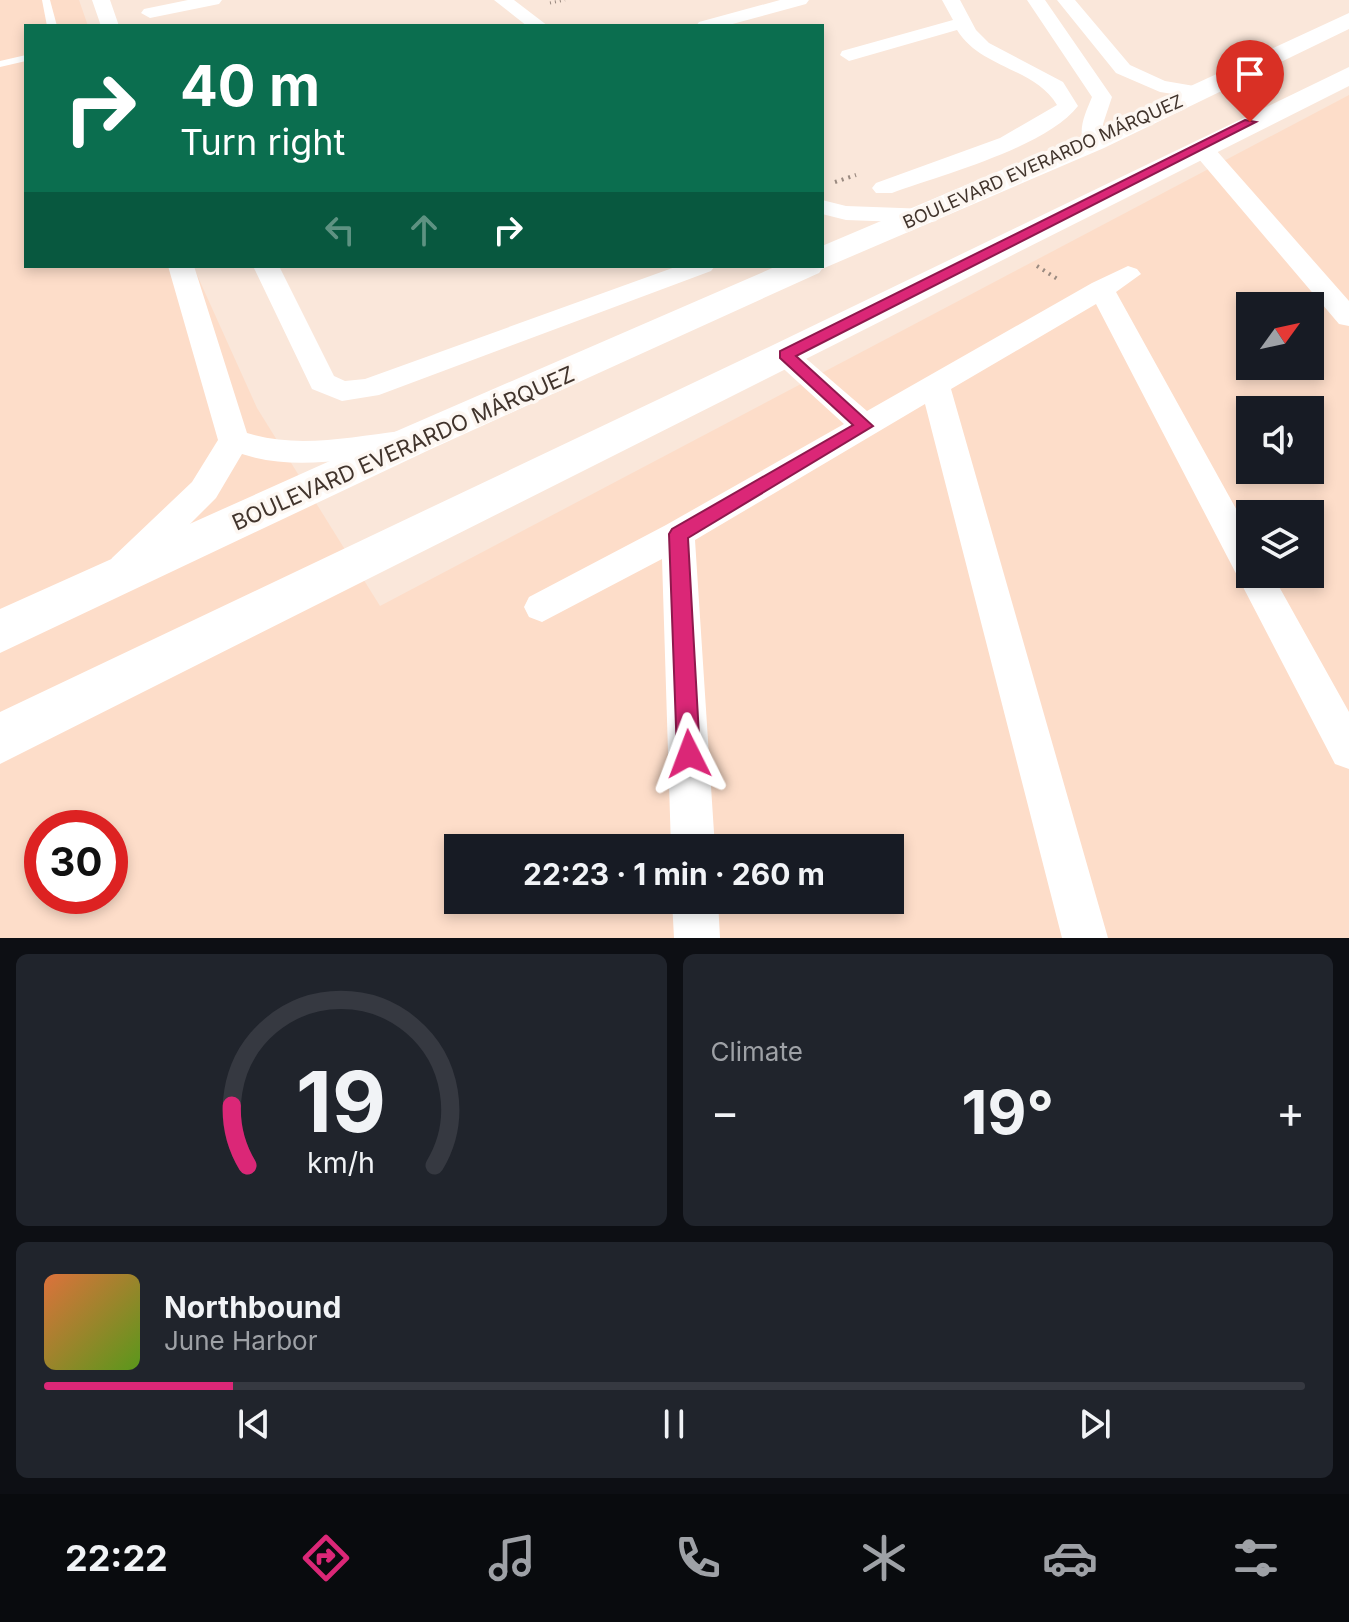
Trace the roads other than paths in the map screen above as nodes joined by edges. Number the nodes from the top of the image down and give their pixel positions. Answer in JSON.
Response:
{"nodes":[{"id":1,"x":46,"y":0,"type":"edge"},
{"id":2,"x":101,"y":0,"type":"edge"},
{"id":3,"x":213,"y":0,"type":"edge"},
{"id":4,"x":503,"y":0,"type":"edge"},
{"id":5,"x":800,"y":0,"type":"edge"},
{"id":6,"x":932,"y":0,"type":"edge"},
{"id":7,"x":1036,"y":0,"type":"edge"},
{"id":8,"x":1066,"y":0,"type":"edge"},
{"id":9,"x":956,"y":11,"type":"edge"},
{"id":10,"x":150,"y":13,"type":"edge"},
{"id":11,"x":1349,"y":20,"type":"edge"},
{"id":12,"x":52,"y":24,"type":"edge"},
{"id":13,"x":109,"y":24,"type":"edge"},
{"id":14,"x":536,"y":24,"type":"edge"},
{"id":15,"x":712,"y":24,"type":"edge"},
{"id":16,"x":849,"y":55,"type":"dead end"},
{"id":17,"x":24,"y":58,"type":"edge"},
{"id":18,"x":0,"y":64,"type":"edge"},
{"id":19,"x":1349,"y":75,"type":"edge"},
{"id":20,"x":1199,"y":92,"type":"junction"},
{"id":21,"x":1093,"y":142,"type":"junction"},
{"id":22,"x":1200,"y":146,"type":"junction"},
{"id":23,"x":884,"y":188,"type":"dead end"},
{"id":24,"x":824,"y":198,"type":"edge"},
{"id":25,"x":928,"y":216,"type":"junction"},
{"id":26,"x":824,"y":258,"type":"edge"},
{"id":27,"x":182,"y":268,"type":"edge"},
{"id":28,"x":267,"y":268,"type":"edge"},
{"id":29,"x":697,"y":268,"type":"edge"},
{"id":30,"x":786,"y":271,"type":"edge"},
{"id":31,"x":1349,"y":318,"type":"edge"},
{"id":32,"x":785,"y":355,"type":"junction"},
{"id":33,"x":936,"y":388,"type":"junction"},
{"id":34,"x":865,"y":426,"type":"junction"},
{"id":35,"x":234,"y":440,"type":"junction"},
{"id":36,"x":414,"y":440,"type":"junction"},
{"id":37,"x":678,"y":534,"type":"junction"},
{"id":38,"x":1236,"y":536,"type":"edge"},
{"id":39,"x":107,"y":584,"type":"junction"},
{"id":40,"x":1262,"y":588,"type":"edge"},
{"id":41,"x":542,"y":607,"type":"dead end"},
{"id":42,"x":0,"y":632,"type":"edge"},
{"id":43,"x":0,"y":739,"type":"edge"},
{"id":44,"x":1349,"y":751,"type":"edge"},
{"id":45,"x":692,"y":834,"type":"edge"},
{"id":46,"x":696,"y":914,"type":"edge"},
{"id":47,"x":697,"y":938,"type":"edge"},
{"id":48,"x":1085,"y":938,"type":"edge"}],
"edges":[{"from":1,"to":12,"type":"lane"},
{"from":2,"to":13,"type":"street"},
{"from":3,"to":10,"type":"street"},
{"from":4,"to":14,"type":"street"},
{"from":5,"to":15,"type":"street"},
{"from":6,"to":9,"type":"street"},
{"from":7,"to":21,"type":"street"},
{"from":8,"to":20,"type":"street"},
{"from":9,"to":16,"type":"street"},
{"from":9,"to":23,"type":"street"},
{"from":11,"to":20,"type":"main road","name":"BOULEVARD EVERARDO MÁRQUEZ"},
{"from":17,"to":18,"type":"lane"},
{"from":19,"to":22,"type":"main road"},
{"from":20,"to":21,"type":"main road","name":"BOULEVARD EVERARDO MÁRQUEZ"},
{"from":21,"to":25,"type":"main road","name":"BOULEVARD EVERARDO MÁRQUEZ"},
{"from":22,"to":31,"type":"street"},
{"from":22,"to":32,"type":"main road"},
{"from":24,"to":25,"type":"street"},
{"from":25,"to":26,"type":"main road","name":"BOULEVARD EVERARDO MÁRQUEZ"},
{"from":27,"to":35,"type":"street"},
{"from":28,"to":29,"type":"street"},
{"from":30,"to":36,"type":"main road","name":"BOULEVARD EVERARDO MÁRQUEZ"},
{"from":32,"to":34,"type":"street"},
{"from":32,"to":43,"type":"main road"},
{"from":33,"to":34,"type":"street"},
{"from":33,"to":38,"type":"street"},
{"from":33,"to":48,"type":"street"},
{"from":34,"to":37,"type":"street"},
{"from":35,"to":36,"type":"street"},
{"from":35,"to":39,"type":"street"},
{"from":36,"to":39,"type":"main road","name":"BOULEVARD EVERARDO MÁRQUEZ"},
{"from":37,"to":41,"type":"street"},
{"from":37,"to":45,"type":"street"},
{"from":39,"to":42,"type":"main road","name":"BOULEVARD EVERARDO MÁRQUEZ"},
{"from":40,"to":44,"type":"street"},
{"from":46,"to":47,"type":"street"}]}
